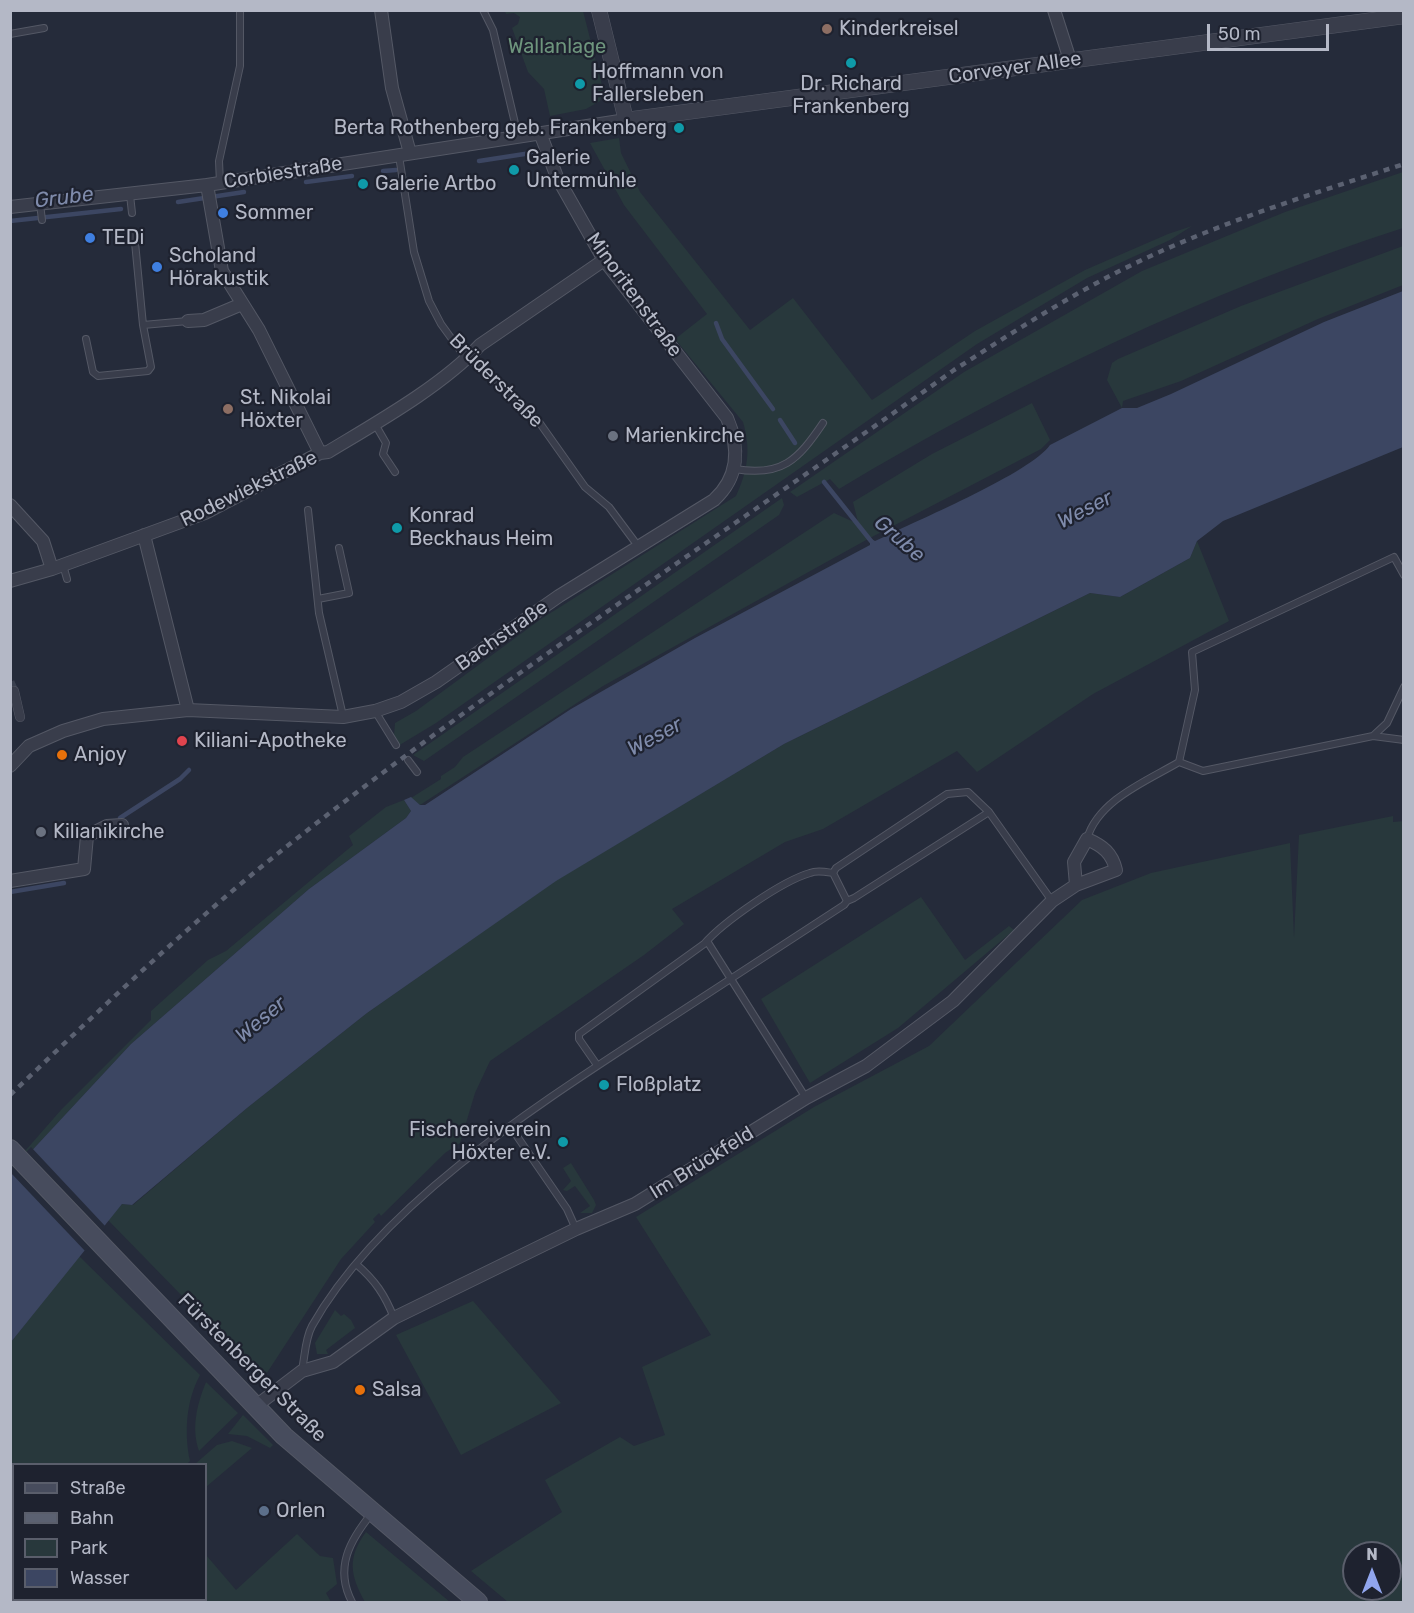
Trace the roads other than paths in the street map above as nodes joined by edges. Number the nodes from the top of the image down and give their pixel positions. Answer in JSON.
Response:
{"nodes":[{"id":1,"x":240,"y":10,"type":"edge"},
{"id":2,"x":381,"y":10,"type":"edge"},
{"id":3,"x":483,"y":10,"type":"edge"},
{"id":4,"x":599,"y":10,"type":"edge"},
{"id":5,"x":1054,"y":10,"type":"edge"},
{"id":6,"x":1404,"y":16,"type":"edge"},
{"id":7,"x":44,"y":28,"type":"dead end"},
{"id":8,"x":10,"y":34,"type":"edge"},
{"id":9,"x":1070,"y":60,"type":"junction"},
{"id":10,"x":626,"y":120,"type":"junction"},
{"id":11,"x":540,"y":133,"type":"junction"},
{"id":12,"x":518,"y":136,"type":"junction"},
{"id":13,"x":403,"y":159,"type":"junction"},
{"id":14,"x":220,"y":183,"type":"junction"},
{"id":15,"x":208,"y":193,"type":"junction"},
{"id":16,"x":130,"y":195,"type":"junction"},
{"id":17,"x":10,"y":207,"type":"edge"},
{"id":18,"x":132,"y":213,"type":"dead end"},
{"id":19,"x":134,"y":232,"type":"dead end"},
{"id":20,"x":604,"y":260,"type":"junction"},
{"id":21,"x":242,"y":304,"type":"junction"},
{"id":22,"x":188,"y":321,"type":"joint"},
{"id":23,"x":143,"y":325,"type":"junction"},
{"id":24,"x":86,"y":339,"type":"dead end"},
{"id":25,"x":468,"y":357,"type":"junction"},
{"id":26,"x":823,"y":423,"type":"dead end"},
{"id":27,"x":374,"y":424,"type":"junction"},
{"id":28,"x":735,"y":451,"type":"joint"},
{"id":29,"x":320,"y":453,"type":"junction"},
{"id":30,"x":735,"y":468,"type":"junction"},
{"id":31,"x":395,"y":472,"type":"dead end"},
{"id":32,"x":10,"y":505,"type":"edge"},
{"id":33,"x":308,"y":510,"type":"dead end"},
{"id":34,"x":144,"y":535,"type":"junction"},
{"id":35,"x":638,"y":546,"type":"junction"},
{"id":36,"x":339,"y":548,"type":"dead end"},
{"id":37,"x":57,"y":567,"type":"junction"},
{"id":38,"x":1404,"y":574,"type":"edge"},
{"id":39,"x":67,"y":579,"type":"dead end"},
{"id":40,"x":10,"y":581,"type":"edge"},
{"id":41,"x":318,"y":599,"type":"junction"},
{"id":42,"x":1404,"y":687,"type":"edge"},
{"id":43,"x":14,"y":691,"type":"dead end"},
{"id":44,"x":1402,"y":694,"type":"edge"},
{"id":45,"x":188,"y":710,"type":"junction"},
{"id":46,"x":375,"y":711,"type":"junction"},
{"id":47,"x":20,"y":717,"type":"dead end"},
{"id":48,"x":343,"y":717,"type":"junction"},
{"id":49,"x":1373,"y":736,"type":"junction"},
{"id":50,"x":1404,"y":740,"type":"edge"},
{"id":51,"x":396,"y":745,"type":"dead end"},
{"id":52,"x":408,"y":760,"type":"dead end"},
{"id":53,"x":1179,"y":762,"type":"junction"},
{"id":54,"x":10,"y":766,"type":"edge"},
{"id":55,"x":417,"y":772,"type":"dead end"},
{"id":56,"x":988,"y":812,"type":"junction"},
{"id":57,"x":122,"y":825,"type":"dead end"},
{"id":58,"x":1087,"y":839,"type":"junction"},
{"id":59,"x":834,"y":873,"type":"junction"},
{"id":60,"x":10,"y":881,"type":"edge"},
{"id":61,"x":1076,"y":885,"type":"junction"},
{"id":62,"x":847,"y":901,"type":"junction"},
{"id":63,"x":1052,"y":902,"type":"junction"},
{"id":64,"x":707,"y":941,"type":"junction"},
{"id":65,"x":732,"y":979,"type":"junction"},
{"id":66,"x":597,"y":1065,"type":"junction"},
{"id":67,"x":806,"y":1098,"type":"junction"},
{"id":68,"x":510,"y":1126,"type":"junction"},
{"id":69,"x":10,"y":1149,"type":"edge"},
{"id":70,"x":576,"y":1229,"type":"junction"},
{"id":71,"x":356,"y":1264,"type":"junction"},
{"id":72,"x":394,"y":1318,"type":"junction"},
{"id":73,"x":302,"y":1371,"type":"junction"},
{"id":74,"x":256,"y":1406,"type":"junction"},
{"id":75,"x":372,"y":1513,"type":"junction"},
{"id":76,"x":352,"y":1602,"type":"edge"},
{"id":77,"x":478,"y":1602,"type":"edge"}],
"edges":[{"from":1,"to":14,"type":"lane"},
{"from":2,"to":13,"type":"street"},
{"from":3,"to":12,"type":"lane"},
{"from":4,"to":10,"type":"street"},
{"from":5,"to":9,"type":"street"},
{"from":6,"to":9,"type":"street","name":"Corveyer Allee"},
{"from":7,"to":8,"type":"lane"},
{"from":9,"to":10,"type":"street","name":"Corveyer Allee"},
{"from":10,"to":11,"type":"street","name":"Corbiestraße"},
{"from":11,"to":12,"type":"street","name":"Corbiestraße"},
{"from":11,"to":20,"type":"street","name":"Minoritenstraße"},
{"from":12,"to":13,"type":"street","name":"Corbiestraße"},
{"from":13,"to":14,"type":"street","name":"Corbiestraße"},
{"from":13,"to":25,"type":"lane","name":"Brüderstraße"},
{"from":14,"to":15,"type":"street","name":"Corbiestraße"},
{"from":15,"to":16,"type":"street","name":"Corbiestraße"},
{"from":15,"to":21,"type":"street"},
{"from":16,"to":17,"type":"street","name":"Corbiestraße"},
{"from":16,"to":18,"type":"lane"},
{"from":19,"to":23,"type":"lane"},
{"from":20,"to":25,"type":"street","name":"Rodewiekstraße"},
{"from":20,"to":28,"type":"street","name":"Minoritenstraße"},
{"from":21,"to":22,"type":"street"},
{"from":21,"to":29,"type":"street"},
{"from":22,"to":23,"type":"lane"},
{"from":23,"to":24,"type":"lane"},
{"from":25,"to":27,"type":"street","name":"Rodewiekstraße"},
{"from":25,"to":35,"type":"lane","name":"Brüderstraße"},
{"from":26,"to":30,"type":"lane"},
{"from":27,"to":29,"type":"street","name":"Rodewiekstraße"},
{"from":27,"to":31,"type":"lane"},
{"from":28,"to":30,"type":"street","name":"Bachstraße"},
{"from":29,"to":34,"type":"street","name":"Rodewiekstraße"},
{"from":30,"to":35,"type":"street","name":"Bachstraße"},
{"from":32,"to":37,"type":"street"},
{"from":33,"to":41,"type":"lane"},
{"from":34,"to":37,"type":"street","name":"Rodewiekstraße"},
{"from":34,"to":45,"type":"street"},
{"from":35,"to":46,"type":"street","name":"Bachstraße"},
{"from":36,"to":41,"type":"lane"},
{"from":37,"to":39,"type":"lane"},
{"from":37,"to":40,"type":"street","name":"Rodewiekstraße"},
{"from":38,"to":53,"type":"lane"},
{"from":41,"to":48,"type":"lane"},
{"from":42,"to":44,"type":"lane"},
{"from":43,"to":47,"type":"street"},
{"from":44,"to":49,"type":"lane"},
{"from":45,"to":48,"type":"street","name":"Bachstraße"},
{"from":45,"to":54,"type":"street","name":"Bachstraße"},
{"from":46,"to":48,"type":"street","name":"Bachstraße"},
{"from":46,"to":51,"type":"lane"},
{"from":49,"to":50,"type":"lane"},
{"from":49,"to":53,"type":"lane"},
{"from":52,"to":55,"type":"lane"},
{"from":53,"to":58,"type":"lane"},
{"from":56,"to":59,"type":"lane"},
{"from":56,"to":62,"type":"lane"},
{"from":56,"to":63,"type":"lane"},
{"from":57,"to":60,"type":"street"},
{"from":58,"to":61,"type":"street"},
{"from":58,"to":61,"type":"street","name":"Im Brückfeld"},
{"from":59,"to":62,"type":"lane"},
{"from":59,"to":64,"type":"lane"},
{"from":61,"to":63,"type":"street","name":"Im Brückfeld"},
{"from":62,"to":65,"type":"lane"},
{"from":63,"to":67,"type":"street","name":"Im Brückfeld"},
{"from":64,"to":65,"type":"lane"},
{"from":64,"to":66,"type":"lane"},
{"from":65,"to":66,"type":"lane"},
{"from":65,"to":67,"type":"lane"},
{"from":66,"to":68,"type":"lane"},
{"from":67,"to":70,"type":"street","name":"Im Brückfeld"},
{"from":68,"to":70,"type":"lane"},
{"from":68,"to":71,"type":"lane"},
{"from":69,"to":74,"type":"main road","name":"Fürstenberger Straße"},
{"from":70,"to":72,"type":"street","name":"Im Brückfeld"},
{"from":71,"to":72,"type":"lane"},
{"from":71,"to":73,"type":"lane"},
{"from":72,"to":73,"type":"street","name":"Im Brückfeld"},
{"from":73,"to":74,"type":"street","name":"Im Brückfeld"},
{"from":74,"to":75,"type":"main road","name":"Fürstenberger Straße"},
{"from":75,"to":76,"type":"lane"},
{"from":75,"to":77,"type":"main road","name":"Fürstenberger Straße"}]}
